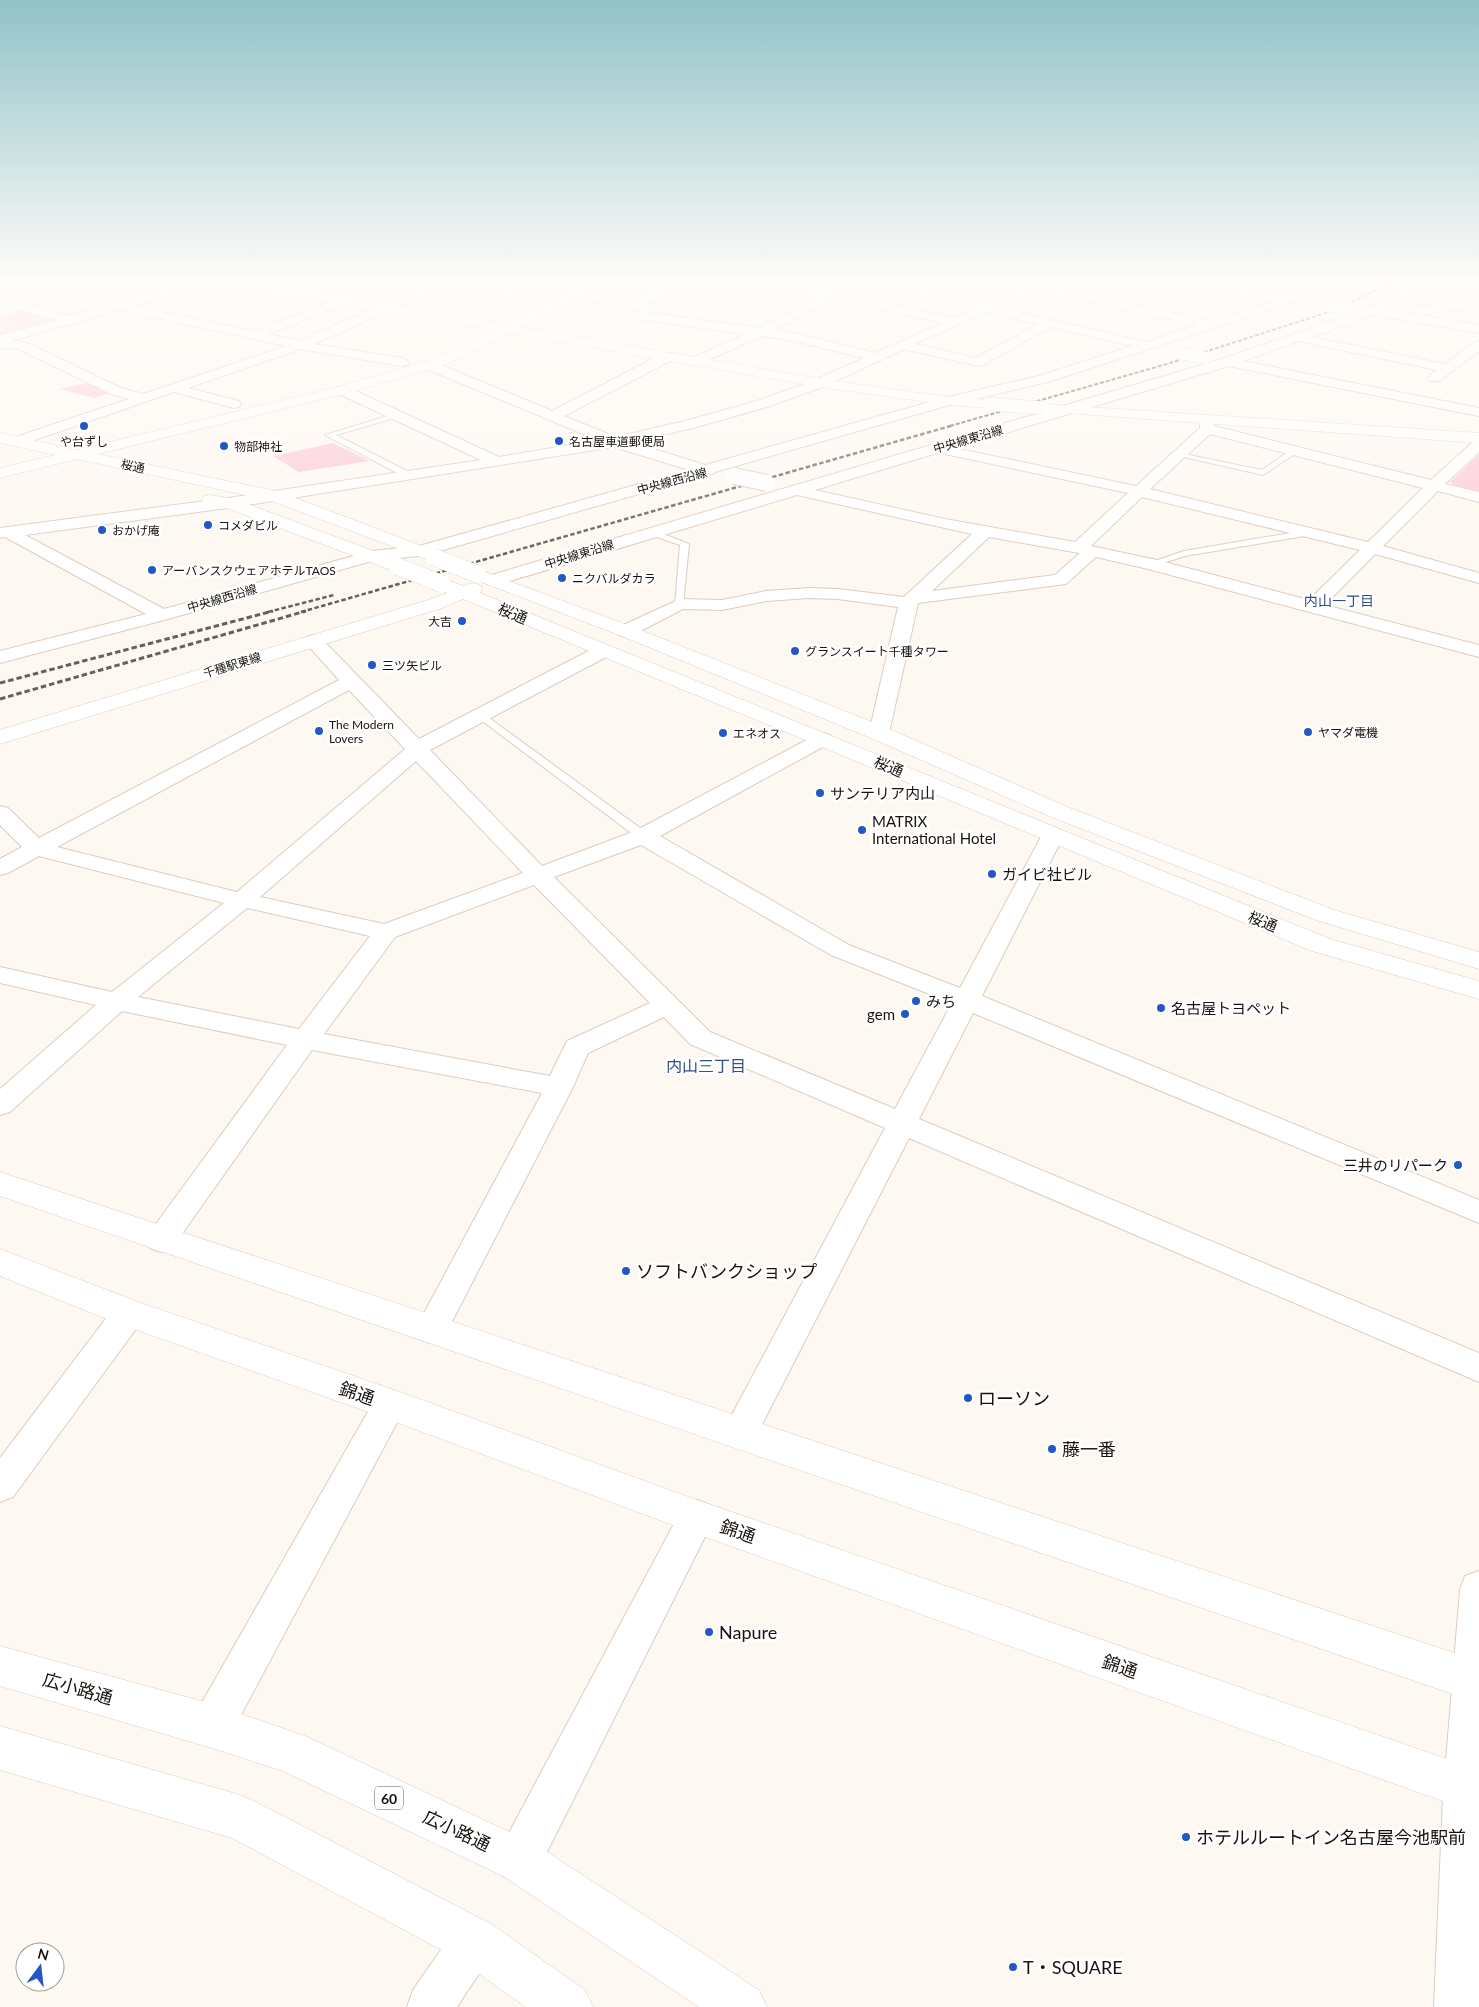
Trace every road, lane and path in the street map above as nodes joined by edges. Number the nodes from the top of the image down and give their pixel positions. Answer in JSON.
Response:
{"nodes":[{"id":1,"x":79,"y":373,"type":"edge"},
{"id":2,"x":219,"y":373,"type":"edge"},
{"id":3,"x":365,"y":373,"type":"edge"},
{"id":4,"x":402,"y":373,"type":"edge"},
{"id":5,"x":448,"y":373,"type":"edge"},
{"id":6,"x":637,"y":373,"type":"edge"},
{"id":7,"x":762,"y":373,"type":"edge"},
{"id":8,"x":842,"y":373,"type":"edge"},
{"id":9,"x":1064,"y":373,"type":"edge"},
{"id":10,"x":1192,"y":373,"type":"edge"},
{"id":11,"x":1281,"y":373,"type":"edge"},
{"id":12,"x":1442,"y":373,"type":"edge"},
{"id":13,"x":820,"y":383,"type":"junction"},
{"id":14,"x":174,"y":388,"type":"junction"},
{"id":15,"x":342,"y":390,"type":"junction"},
{"id":16,"x":142,"y":398,"type":"junction"},
{"id":17,"x":1408,"y":398,"type":"junction"},
{"id":18,"x":949,"y":401,"type":"junction"},
{"id":19,"x":234,"y":404,"type":"junction"},
{"id":20,"x":1073,"y":409,"type":"junction"},
{"id":21,"x":1479,"y":412,"type":"edge"},
{"id":22,"x":554,"y":415,"type":"junction"},
{"id":23,"x":396,"y":416,"type":"junction"},
{"id":24,"x":1207,"y":424,"type":"junction"},
{"id":25,"x":0,"y":438,"type":"edge"},
{"id":26,"x":1479,"y":438,"type":"edge"},
{"id":27,"x":18,"y":442,"type":"junction"},
{"id":28,"x":615,"y":442,"type":"junction"},
{"id":29,"x":1479,"y":444,"type":"edge"},
{"id":30,"x":937,"y":448,"type":"junction"},
{"id":31,"x":59,"y":450,"type":"junction"},
{"id":32,"x":1295,"y":451,"type":"junction"},
{"id":33,"x":77,"y":454,"type":"junction"},
{"id":34,"x":1179,"y":455,"type":"junction"},
{"id":35,"x":497,"y":462,"type":"junction"},
{"id":36,"x":2,"y":465,"type":"edge"},
{"id":37,"x":31,"y":465,"type":"junction"},
{"id":38,"x":70,"y":471,"type":"dead end"},
{"id":39,"x":708,"y":471,"type":"junction"},
{"id":40,"x":408,"y":475,"type":"junction"},
{"id":41,"x":1434,"y":486,"type":"junction"},
{"id":42,"x":795,"y":490,"type":"junction"},
{"id":43,"x":1138,"y":491,"type":"junction"},
{"id":44,"x":181,"y":494,"type":"dead end"},
{"id":45,"x":274,"y":496,"type":"junction"},
{"id":46,"x":1479,"y":497,"type":"edge"},
{"id":47,"x":228,"y":503,"type":"junction"},
{"id":48,"x":3,"y":532,"type":"edge"},
{"id":49,"x":651,"y":532,"type":"junction"},
{"id":50,"x":984,"y":532,"type":"junction"},
{"id":51,"x":1308,"y":533,"type":"junction"},
{"id":52,"x":1371,"y":548,"type":"junction"},
{"id":53,"x":1086,"y":550,"type":"junction"},
{"id":54,"x":427,"y":554,"type":"junction"},
{"id":55,"x":371,"y":556,"type":"junction"},
{"id":56,"x":1151,"y":564,"type":"junction"},
{"id":57,"x":486,"y":577,"type":"junction"},
{"id":58,"x":1479,"y":578,"type":"edge"},
{"id":59,"x":463,"y":593,"type":"junction"},
{"id":60,"x":912,"y":601,"type":"junction"},
{"id":61,"x":680,"y":604,"type":"junction"},
{"id":62,"x":1313,"y":607,"type":"junction"},
{"id":63,"x":162,"y":615,"type":"junction"},
{"id":64,"x":626,"y":631,"type":"junction"},
{"id":65,"x":313,"y":641,"type":"junction"},
{"id":66,"x":603,"y":651,"type":"junction"},
{"id":67,"x":1479,"y":651,"type":"edge"},
{"id":68,"x":0,"y":657,"type":"edge"},
{"id":69,"x":352,"y":681,"type":"junction"},
{"id":70,"x":481,"y":715,"type":"junction"},
{"id":71,"x":880,"y":733,"type":"junction"},
{"id":72,"x":0,"y":737,"type":"edge"},
{"id":73,"x":823,"y":739,"type":"junction"},
{"id":74,"x":418,"y":748,"type":"junction"},
{"id":75,"x":0,"y":813,"type":"edge"},
{"id":76,"x":1053,"y":835,"type":"junction"},
{"id":77,"x":643,"y":836,"type":"junction"},
{"id":78,"x":38,"y":849,"type":"junction"},
{"id":79,"x":0,"y":868,"type":"edge"},
{"id":80,"x":538,"y":875,"type":"junction"},
{"id":81,"x":242,"y":900,"type":"junction"},
{"id":82,"x":386,"y":932,"type":"junction"},
{"id":83,"x":1479,"y":961,"type":"edge"},
{"id":84,"x":0,"y":975,"type":"edge"},
{"id":85,"x":1479,"y":990,"type":"edge"},
{"id":86,"x":967,"y":1000,"type":"junction"},
{"id":87,"x":116,"y":1002,"type":"junction"},
{"id":88,"x":668,"y":1005,"type":"junction"},
{"id":89,"x":304,"y":1040,"type":"junction"},
{"id":90,"x":559,"y":1087,"type":"junction"},
{"id":91,"x":0,"y":1105,"type":"edge"},
{"id":92,"x":902,"y":1123,"type":"junction"},
{"id":93,"x":0,"y":1184,"type":"edge"},
{"id":94,"x":1479,"y":1212,"type":"edge"},
{"id":95,"x":160,"y":1240,"type":"junction"},
{"id":96,"x":0,"y":1262,"type":"edge"},
{"id":97,"x":129,"y":1312,"type":"junction"},
{"id":98,"x":431,"y":1330,"type":"junction"},
{"id":99,"x":1479,"y":1368,"type":"edge"},
{"id":100,"x":390,"y":1404,"type":"junction"},
{"id":101,"x":740,"y":1433,"type":"junction"},
{"id":102,"x":0,"y":1486,"type":"edge"},
{"id":103,"x":697,"y":1517,"type":"junction"},
{"id":104,"x":1479,"y":1589,"type":"edge"},
{"id":105,"x":0,"y":1666,"type":"edge"},
{"id":106,"x":1475,"y":1681,"type":"edge"},
{"id":107,"x":212,"y":1726,"type":"junction"},
{"id":108,"x":0,"y":1748,"type":"edge"},
{"id":109,"x":1471,"y":1790,"type":"edge"},
{"id":110,"x":519,"y":1860,"type":"junction"},
{"id":111,"x":474,"y":1941,"type":"junction"},
{"id":112,"x":430,"y":2007,"type":"edge"},
{"id":113,"x":568,"y":2007,"type":"edge"},
{"id":114,"x":742,"y":2007,"type":"edge"},
{"id":115,"x":1457,"y":2007,"type":"edge"}],
"edges":[{"from":1,"to":16,"type":"street"},
{"from":2,"to":14,"type":"street"},
{"from":3,"to":19,"type":"street"},
{"from":4,"to":15,"type":"street"},
{"from":5,"to":22,"type":"street"},
{"from":6,"to":22,"type":"street"},
{"from":7,"to":13,"type":"street"},
{"from":8,"to":13,"type":"street"},
{"from":9,"to":18,"type":"street","name":"中央線西沿線"},
{"from":10,"to":20,"type":"street","name":"中央線東沿線"},
{"from":11,"to":17,"type":"street"},
{"from":12,"to":17,"type":"street"},
{"from":13,"to":18,"type":"street"},
{"from":13,"to":28,"type":"street"},
{"from":14,"to":16,"type":"street"},
{"from":14,"to":19,"type":"street"},
{"from":15,"to":23,"type":"street"},
{"from":15,"to":33,"type":"street"},
{"from":16,"to":27,"type":"street"},
{"from":17,"to":21,"type":"street"},
{"from":18,"to":20,"type":"street","bridge":true},
{"from":18,"to":39,"type":"street","name":"中央線西沿線"},
{"from":19,"to":31,"type":"street"},
{"from":20,"to":24,"type":"street"},
{"from":20,"to":30,"type":"street","name":"中央線東沿線"},
{"from":22,"to":28,"type":"street"},
{"from":23,"to":35,"type":"street"},
{"from":23,"to":40,"type":"lane"},
{"from":24,"to":26,"type":"street"},
{"from":24,"to":32,"type":"street"},
{"from":24,"to":34,"type":"street"},
{"from":25,"to":27,"type":"street","name":"桜通"},
{"from":27,"to":31,"type":"street","name":"桜通"},
{"from":28,"to":35,"type":"street"},
{"from":28,"to":39,"type":"street"},
{"from":29,"to":41,"type":"street"},
{"from":30,"to":42,"type":"street","name":"中央線東沿線"},
{"from":30,"to":43,"type":"street"},
{"from":31,"to":33,"type":"street","name":"桜通"},
{"from":31,"to":36,"type":"street"},
{"from":32,"to":34,"type":"lane"},
{"from":32,"to":41,"type":"street"},
{"from":33,"to":37,"type":"street"},
{"from":33,"to":45,"type":"street","name":"桜通"},
{"from":34,"to":43,"type":"street"},
{"from":35,"to":40,"type":"street"},
{"from":36,"to":37,"type":"street"},
{"from":37,"to":38,"type":"street"},
{"from":39,"to":42,"type":"street","bridge":true},
{"from":39,"to":54,"type":"street","name":"中央線西沿線"},
{"from":40,"to":45,"type":"street"},
{"from":41,"to":46,"type":"street"},
{"from":41,"to":52,"type":"street"},
{"from":42,"to":49,"type":"street","name":"中央線東沿線"},
{"from":42,"to":50,"type":"street"},
{"from":43,"to":51,"type":"street"},
{"from":43,"to":53,"type":"street"},
{"from":44,"to":47,"type":"street"},
{"from":45,"to":47,"type":"street"},
{"from":45,"to":54,"type":"street","name":"桜通"},
{"from":47,"to":48,"type":"street"},
{"from":47,"to":55,"type":"street"},
{"from":48,"to":63,"type":"street"},
{"from":49,"to":57,"type":"street","name":"中央線東沿線"},
{"from":49,"to":61,"type":"lane"},
{"from":50,"to":53,"type":"street"},
{"from":50,"to":60,"type":"street"},
{"from":51,"to":52,"type":"street"},
{"from":51,"to":56,"type":"lane"},
{"from":52,"to":58,"type":"street"},
{"from":52,"to":62,"type":"street"},
{"from":53,"to":56,"type":"street"},
{"from":53,"to":60,"type":"street"},
{"from":54,"to":55,"type":"street","name":"中央線西沿線"},
{"from":54,"to":57,"type":"street","name":"桜通","bridge":true},
{"from":55,"to":59,"type":"street","name":"桜通","bridge":true},
{"from":55,"to":63,"type":"street","name":"中央線西沿線"},
{"from":56,"to":62,"type":"street"},
{"from":57,"to":59,"type":"street","name":"千種駅東線"},
{"from":57,"to":64,"type":"street","name":"桜通"},
{"from":59,"to":65,"type":"street","name":"千種駅東線"},
{"from":59,"to":66,"type":"street","name":"桜通"},
{"from":60,"to":61,"type":"street"},
{"from":60,"to":71,"type":"street"},
{"from":61,"to":64,"type":"street"},
{"from":62,"to":67,"type":"street"},
{"from":63,"to":68,"type":"street","name":"中央線西沿線"},
{"from":64,"to":71,"type":"street","name":"桜通"},
{"from":65,"to":69,"type":"street"},
{"from":65,"to":72,"type":"street","name":"千種駅東線"},
{"from":66,"to":70,"type":"street"},
{"from":66,"to":73,"type":"street","name":"桜通"},
{"from":69,"to":74,"type":"street"},
{"from":69,"to":78,"type":"street"},
{"from":70,"to":74,"type":"street"},
{"from":70,"to":77,"type":"lane"},
{"from":71,"to":83,"type":"street","name":"桜通"},
{"from":73,"to":76,"type":"street","name":"桜通"},
{"from":73,"to":77,"type":"street"},
{"from":74,"to":80,"type":"street"},
{"from":74,"to":81,"type":"street"},
{"from":75,"to":78,"type":"street"},
{"from":76,"to":85,"type":"street","name":"桜通"},
{"from":76,"to":86,"type":"street"},
{"from":77,"to":80,"type":"street"},
{"from":77,"to":86,"type":"street"},
{"from":78,"to":79,"type":"street"},
{"from":78,"to":81,"type":"street"},
{"from":80,"to":82,"type":"street"},
{"from":80,"to":88,"type":"street"},
{"from":81,"to":82,"type":"street"},
{"from":81,"to":87,"type":"street"},
{"from":82,"to":89,"type":"street"},
{"from":84,"to":87,"type":"street"},
{"from":86,"to":92,"type":"street"},
{"from":86,"to":94,"type":"street"},
{"from":87,"to":89,"type":"street"},
{"from":87,"to":91,"type":"street"},
{"from":88,"to":90,"type":"street"},
{"from":88,"to":92,"type":"street"},
{"from":89,"to":90,"type":"street"},
{"from":89,"to":95,"type":"street"},
{"from":90,"to":98,"type":"street"},
{"from":92,"to":99,"type":"street"},
{"from":92,"to":101,"type":"street"},
{"from":93,"to":95,"type":"street"},
{"from":95,"to":98,"type":"street"},
{"from":96,"to":97,"type":"street","name":"錦通"},
{"from":97,"to":100,"type":"street","name":"錦通"},
{"from":97,"to":102,"type":"street"},
{"from":98,"to":101,"type":"street"},
{"from":100,"to":103,"type":"street","name":"錦通"},
{"from":100,"to":107,"type":"street"},
{"from":101,"to":106,"type":"street"},
{"from":103,"to":109,"type":"street","name":"錦通"},
{"from":103,"to":110,"type":"street"},
{"from":104,"to":106,"type":"street"},
{"from":105,"to":107,"type":"street","name":"広小路通","number":"60"},
{"from":106,"to":109,"type":"street"},
{"from":107,"to":110,"type":"street","name":"広小路通","number":"60"},
{"from":108,"to":111,"type":"street"},
{"from":109,"to":115,"type":"street"},
{"from":110,"to":114,"type":"street","name":"広小路通","number":"60"},
{"from":111,"to":112,"type":"street"},
{"from":111,"to":113,"type":"street"}]}
